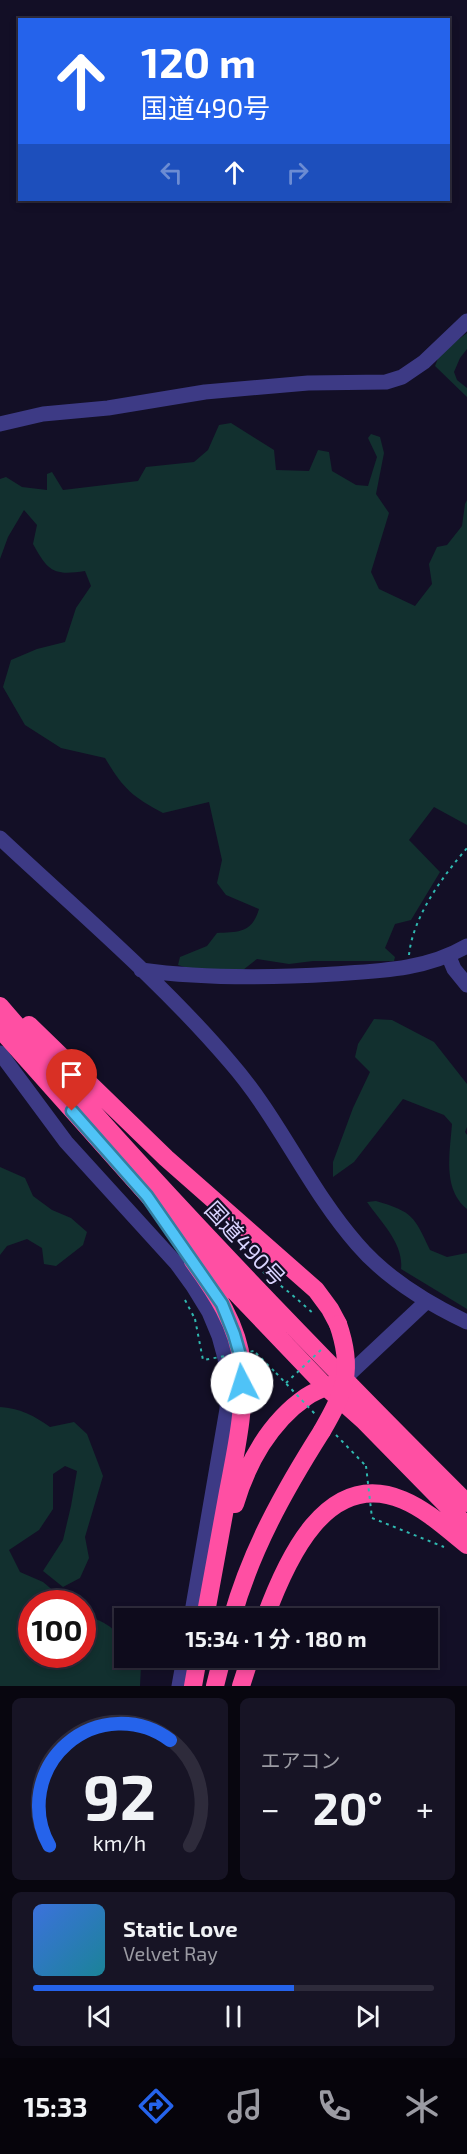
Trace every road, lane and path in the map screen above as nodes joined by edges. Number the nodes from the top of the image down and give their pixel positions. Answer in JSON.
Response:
{"nodes":[{"id":1,"x":467,"y":321,"type":"edge"},
{"id":2,"x":0,"y":424,"type":"edge"},
{"id":3,"x":0,"y":838,"type":"edge"},
{"id":4,"x":467,"y":848,"type":"edge"},
{"id":5,"x":467,"y":946,"type":"edge"},
{"id":6,"x":449,"y":957,"type":"junction"},
{"id":7,"x":407,"y":967,"type":"junction"},
{"id":8,"x":141,"y":970,"type":"junction"},
{"id":9,"x":467,"y":985,"type":"edge"},
{"id":10,"x":0,"y":997,"type":"edge"},
{"id":11,"x":0,"y":1006,"type":"edge"},
{"id":12,"x":0,"y":1029,"type":"edge"},
{"id":13,"x":0,"y":1053,"type":"edge"},
{"id":14,"x":147,"y":1196,"type":"junction"},
{"id":15,"x":258,"y":1269,"type":"dead end"},
{"id":16,"x":427,"y":1301,"type":"junction"},
{"id":17,"x":195,"y":1319,"type":"dead end"},
{"id":18,"x":320,"y":1320,"type":"dead end"},
{"id":19,"x":467,"y":1323,"type":"edge"},
{"id":20,"x":328,"y":1341,"type":"dead end"},
{"id":21,"x":344,"y":1379,"type":"junction"},
{"id":22,"x":286,"y":1383,"type":"junction"},
{"id":23,"x":326,"y":1387,"type":"junction"},
{"id":24,"x":315,"y":1414,"type":"dead end"},
{"id":25,"x":326,"y":1430,"type":"junction"},
{"id":26,"x":467,"y":1503,"type":"edge"},
{"id":27,"x":467,"y":1526,"type":"edge"},
{"id":28,"x":458,"y":1547,"type":"edge"},
{"id":29,"x":210,"y":1596,"type":"junction"},
{"id":30,"x":193,"y":1608,"type":"edge"},
{"id":31,"x":208,"y":1608,"type":"edge"},
{"id":32,"x":235,"y":1608,"type":"edge"},
{"id":33,"x":269,"y":1608,"type":"edge"},
{"id":34,"x":182,"y":1668,"type":"edge"},
{"id":35,"x":196,"y":1668,"type":"edge"},
{"id":36,"x":220,"y":1668,"type":"edge"},
{"id":37,"x":247,"y":1668,"type":"edge"},
{"id":38,"x":179,"y":1686,"type":"edge"},
{"id":39,"x":193,"y":1686,"type":"edge"},
{"id":40,"x":215,"y":1686,"type":"edge"},
{"id":41,"x":241,"y":1686,"type":"edge"}],
"edges":[{"from":1,"to":2,"type":"street"},
{"from":3,"to":8,"type":"street"},
{"from":4,"to":7,"type":"path"},
{"from":5,"to":6,"type":"street"},
{"from":6,"to":7,"type":"street"},
{"from":6,"to":9,"type":"street"},
{"from":7,"to":8,"type":"street"},
{"from":8,"to":16,"type":"street"},
{"from":10,"to":25,"type":"highway","bridge":true},
{"from":11,"to":21,"type":"highway","name":"国道490号"},
{"from":12,"to":14,"type":"highway","name":"国道490号"},
{"from":13,"to":30,"type":"street"},
{"from":14,"to":23,"type":"highway","name":"国道490号"},
{"from":14,"to":29,"type":"highway"},
{"from":15,"to":18,"type":"path"},
{"from":16,"to":19,"type":"street"},
{"from":16,"to":21,"type":"street"},
{"from":17,"to":22,"type":"path","bridge":true},
{"from":20,"to":22,"type":"path","bridge":true},
{"from":21,"to":23,"type":"highway"},
{"from":21,"to":26,"type":"highway","name":"国道490号"},
{"from":22,"to":24,"type":"path","bridge":true},
{"from":23,"to":27,"type":"highway","name":"国道490号"},
{"from":23,"to":29,"type":"highway"},
{"from":25,"to":28,"type":"path","bridge":true},
{"from":25,"to":32,"type":"highway"},
{"from":28,"to":33,"type":"highway"},
{"from":29,"to":31,"type":"highway"},
{"from":34,"to":38,"type":"street"},
{"from":35,"to":39,"type":"highway"},
{"from":36,"to":40,"type":"highway"},
{"from":37,"to":41,"type":"highway"}]}
